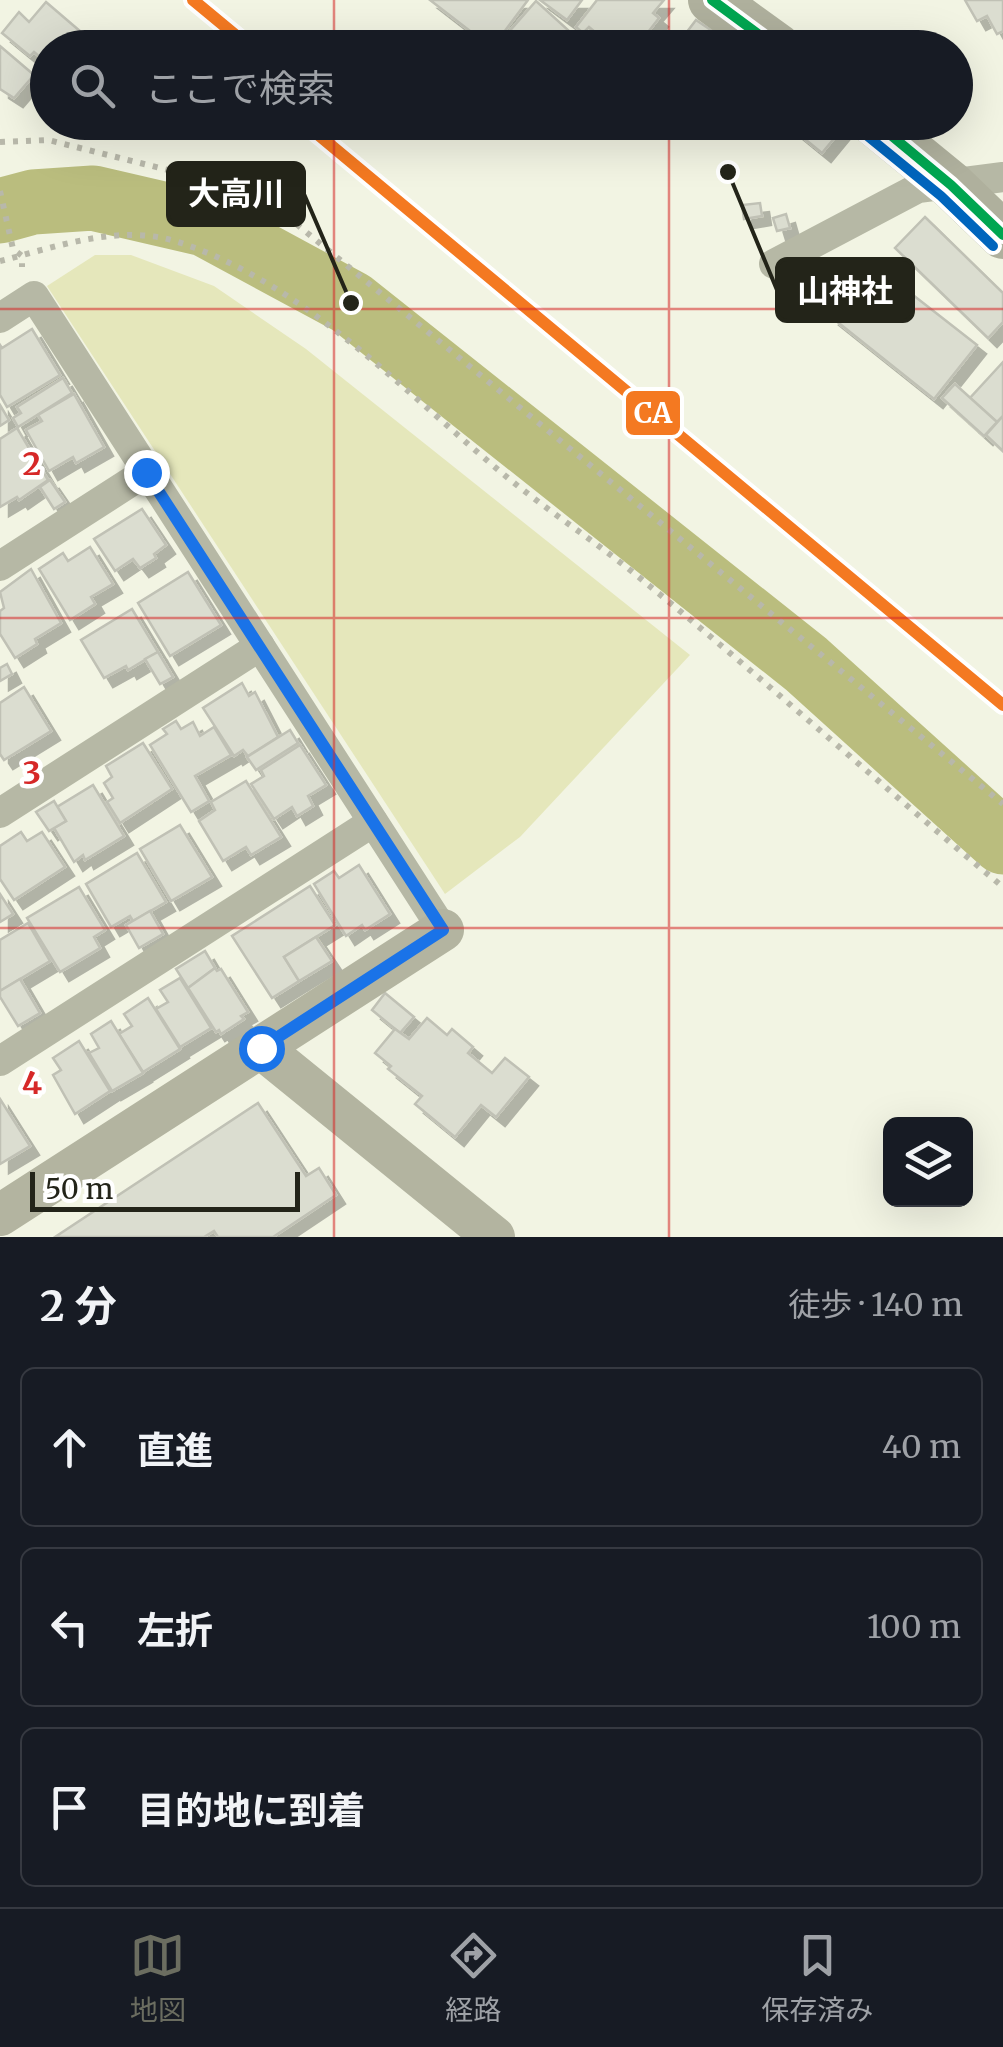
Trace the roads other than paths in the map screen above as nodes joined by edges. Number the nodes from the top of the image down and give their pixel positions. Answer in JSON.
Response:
{"nodes":[{"id":1,"x":712,"y":0,"type":"edge"},
{"id":2,"x":753,"y":30,"type":"edge"},
{"id":3,"x":896,"y":140,"type":"edge"},
{"id":4,"x":1003,"y":177,"type":"edge"},
{"id":5,"x":950,"y":185,"type":"junction"},
{"id":6,"x":1003,"y":235,"type":"edge"},
{"id":7,"x":774,"y":264,"type":"dead end"},
{"id":8,"x":0,"y":318,"type":"edge"},
{"id":9,"x":146,"y":472,"type":"junction"},
{"id":10,"x":0,"y":566,"type":"edge"},
{"id":11,"x":260,"y":646,"type":"junction"},
{"id":12,"x":0,"y":813,"type":"edge"},
{"id":13,"x":373,"y":822,"type":"junction"},
{"id":14,"x":443,"y":930,"type":"joint"},
{"id":15,"x":261,"y":1048,"type":"junction"},
{"id":16,"x":0,"y":1061,"type":"edge"},
{"id":17,"x":0,"y":1215,"type":"edge"},
{"id":18,"x":494,"y":1237,"type":"edge"}],
"edges":[{"from":1,"to":2,"type":"main road"},
{"from":3,"to":5,"type":"main road"},
{"from":4,"to":5,"type":"street"},
{"from":5,"to":6,"type":"main road"},
{"from":5,"to":7,"type":"street"},
{"from":8,"to":9,"type":"street"},
{"from":9,"to":10,"type":"street"},
{"from":9,"to":11,"type":"street"},
{"from":11,"to":12,"type":"street"},
{"from":11,"to":13,"type":"street"},
{"from":13,"to":14,"type":"street"},
{"from":13,"to":16,"type":"street"},
{"from":14,"to":15,"type":"street"},
{"from":15,"to":17,"type":"street"},
{"from":15,"to":18,"type":"street"}]}
